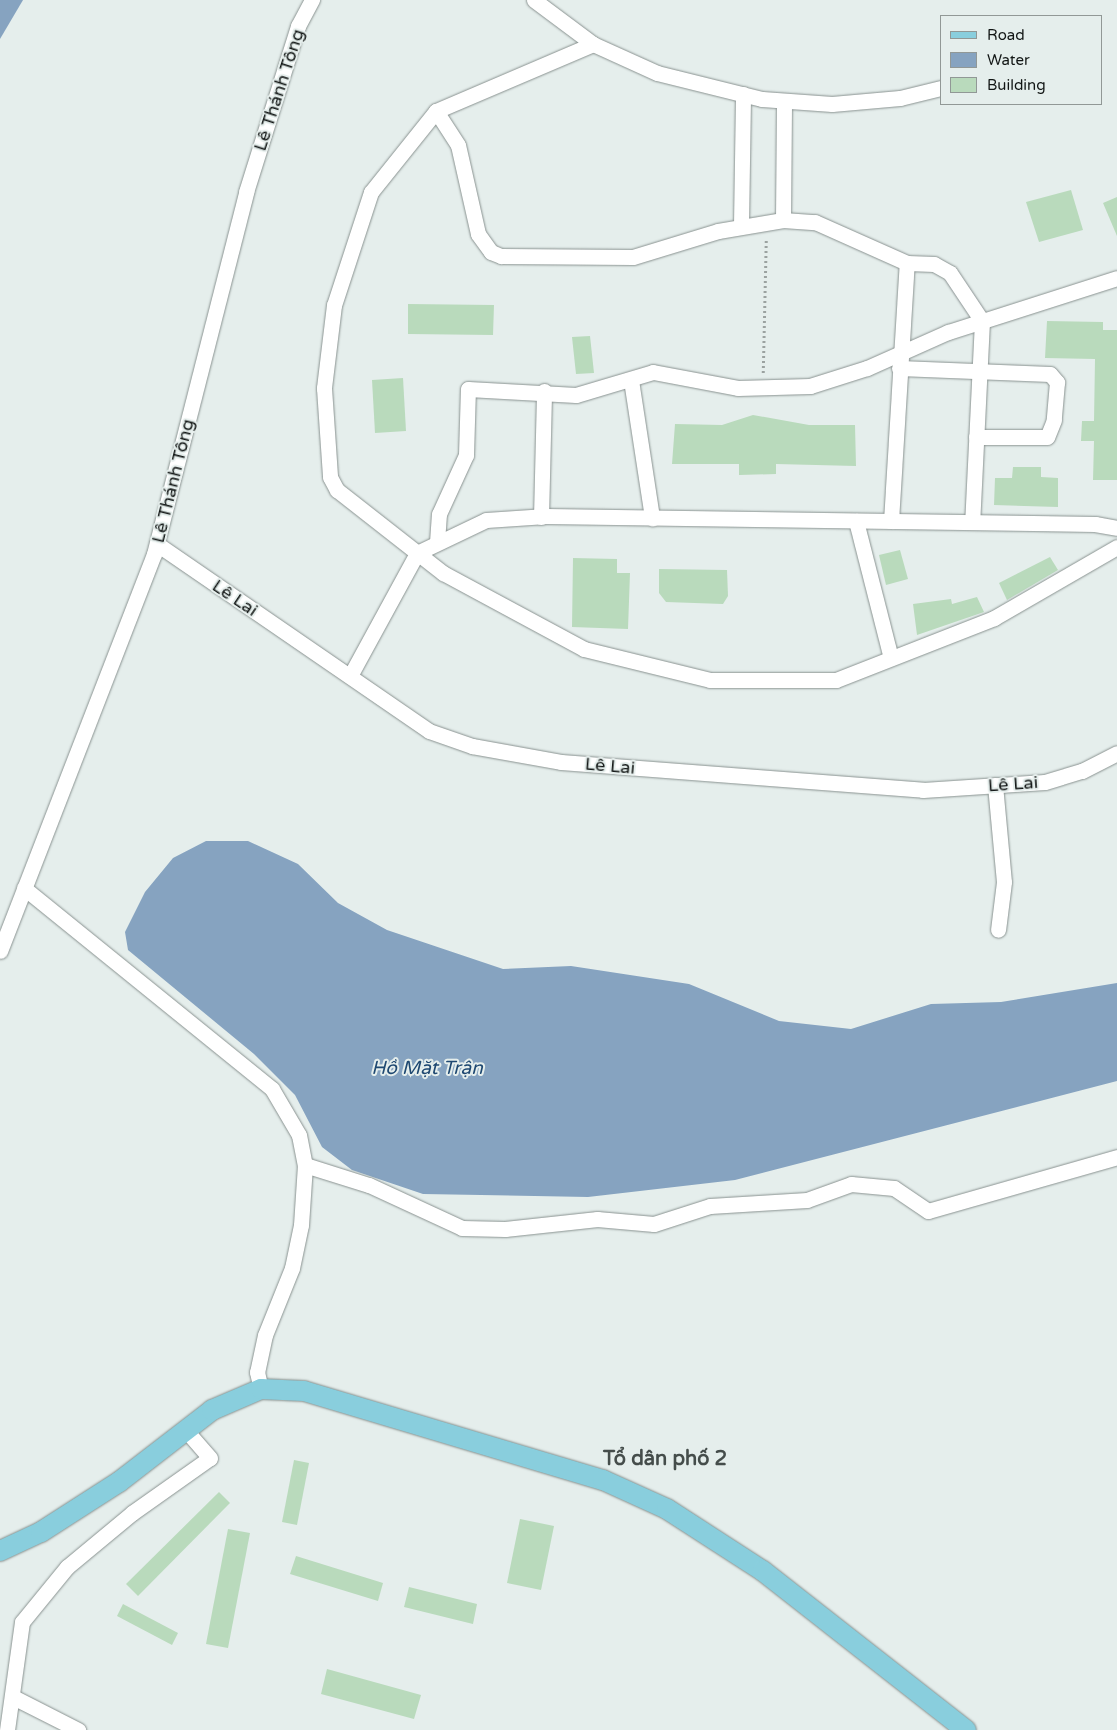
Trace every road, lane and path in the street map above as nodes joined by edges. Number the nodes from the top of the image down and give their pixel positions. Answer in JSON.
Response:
{"nodes":[{"id":1,"x":312,"y":0,"type":"edge"},
{"id":2,"x":534,"y":0,"type":"edge"},
{"id":3,"x":593,"y":44,"type":"junction"},
{"id":4,"x":940,"y":88,"type":"edge"},
{"id":5,"x":743,"y":94,"type":"junction"},
{"id":6,"x":784,"y":101,"type":"junction"},
{"id":7,"x":436,"y":111,"type":"junction"},
{"id":8,"x":783,"y":220,"type":"junction"},
{"id":9,"x":766,"y":222,"type":"junction"},
{"id":10,"x":742,"y":225,"type":"junction"},
{"id":11,"x":908,"y":263,"type":"junction"},
{"id":12,"x":1117,"y":278,"type":"edge"},
{"id":13,"x":982,"y":321,"type":"junction"},
{"id":14,"x":900,"y":351,"type":"junction"},
{"id":15,"x":899,"y":368,"type":"junction"},
{"id":16,"x":979,"y":369,"type":"junction"},
{"id":17,"x":631,"y":380,"type":"junction"},
{"id":18,"x":763,"y":389,"type":"junction"},
{"id":19,"x":544,"y":391,"type":"junction"},
{"id":20,"x":976,"y":437,"type":"junction"},
{"id":21,"x":541,"y":517,"type":"junction"},
{"id":22,"x":652,"y":518,"type":"junction"},
{"id":23,"x":856,"y":521,"type":"junction"},
{"id":24,"x":891,"y":521,"type":"junction"},
{"id":25,"x":972,"y":522,"type":"junction"},
{"id":26,"x":1117,"y":528,"type":"edge"},
{"id":27,"x":437,"y":542,"type":"junction"},
{"id":28,"x":158,"y":544,"type":"junction"},
{"id":29,"x":1117,"y":547,"type":"edge"},
{"id":30,"x":417,"y":554,"type":"junction"},
{"id":31,"x":891,"y":658,"type":"junction"},
{"id":32,"x":350,"y":676,"type":"junction"},
{"id":33,"x":1117,"y":753,"type":"edge"},
{"id":34,"x":995,"y":785,"type":"junction"},
{"id":35,"x":24,"y":888,"type":"junction"},
{"id":36,"x":998,"y":930,"type":"dead end"},
{"id":37,"x":0,"y":951,"type":"edge"},
{"id":38,"x":1117,"y":1157,"type":"edge"},
{"id":39,"x":306,"y":1165,"type":"junction"},
{"id":40,"x":261,"y":1388,"type":"junction"},
{"id":41,"x":186,"y":1430,"type":"junction"},
{"id":42,"x":0,"y":1551,"type":"edge"},
{"id":43,"x":15,"y":1698,"type":"junction"},
{"id":44,"x":7,"y":1730,"type":"edge"},
{"id":45,"x":78,"y":1730,"type":"edge"},
{"id":46,"x":966,"y":1730,"type":"edge"}],
"edges":[{"from":1,"to":28,"type":"street","name":"Lê Thánh Tông"},
{"from":2,"to":3,"type":"street"},
{"from":3,"to":5,"type":"street"},
{"from":3,"to":7,"type":"street"},
{"from":4,"to":6,"type":"street"},
{"from":5,"to":6,"type":"street"},
{"from":5,"to":10,"type":"street"},
{"from":6,"to":8,"type":"street"},
{"from":7,"to":10,"type":"street"},
{"from":7,"to":30,"type":"street"},
{"from":8,"to":9,"type":"street"},
{"from":8,"to":11,"type":"street"},
{"from":9,"to":10,"type":"street"},
{"from":9,"to":18,"type":"path"},
{"from":11,"to":13,"type":"street"},
{"from":11,"to":14,"type":"street"},
{"from":12,"to":13,"type":"street"},
{"from":13,"to":14,"type":"street"},
{"from":13,"to":16,"type":"street"},
{"from":14,"to":15,"type":"street"},
{"from":14,"to":18,"type":"street"},
{"from":15,"to":16,"type":"street"},
{"from":15,"to":24,"type":"street"},
{"from":16,"to":20,"type":"street"},
{"from":16,"to":20,"type":"street"},
{"from":17,"to":18,"type":"street"},
{"from":17,"to":19,"type":"street"},
{"from":17,"to":22,"type":"street"},
{"from":19,"to":21,"type":"street"},
{"from":19,"to":27,"type":"street"},
{"from":20,"to":25,"type":"street"},
{"from":21,"to":22,"type":"street"},
{"from":21,"to":27,"type":"street"},
{"from":22,"to":23,"type":"street"},
{"from":23,"to":24,"type":"street"},
{"from":23,"to":31,"type":"street"},
{"from":24,"to":25,"type":"street"},
{"from":25,"to":26,"type":"street"},
{"from":27,"to":30,"type":"street"},
{"from":28,"to":32,"type":"street","name":"Lê Lai"},
{"from":28,"to":35,"type":"street","name":"Lê Thánh Tông"},
{"from":29,"to":31,"type":"street"},
{"from":30,"to":31,"type":"street"},
{"from":30,"to":32,"type":"street"},
{"from":32,"to":34,"type":"street","name":"Lê Lai"},
{"from":33,"to":34,"type":"street","name":"Lê Lai"},
{"from":34,"to":36,"type":"street"},
{"from":35,"to":37,"type":"street","name":"Lê Thánh Tông"},
{"from":35,"to":39,"type":"street"},
{"from":38,"to":39,"type":"street"},
{"from":39,"to":40,"type":"street"},
{"from":40,"to":41,"type":"main road"},
{"from":40,"to":46,"type":"main road"},
{"from":41,"to":42,"type":"main road"},
{"from":41,"to":43,"type":"street"},
{"from":43,"to":44,"type":"street"},
{"from":43,"to":45,"type":"street"}]}
